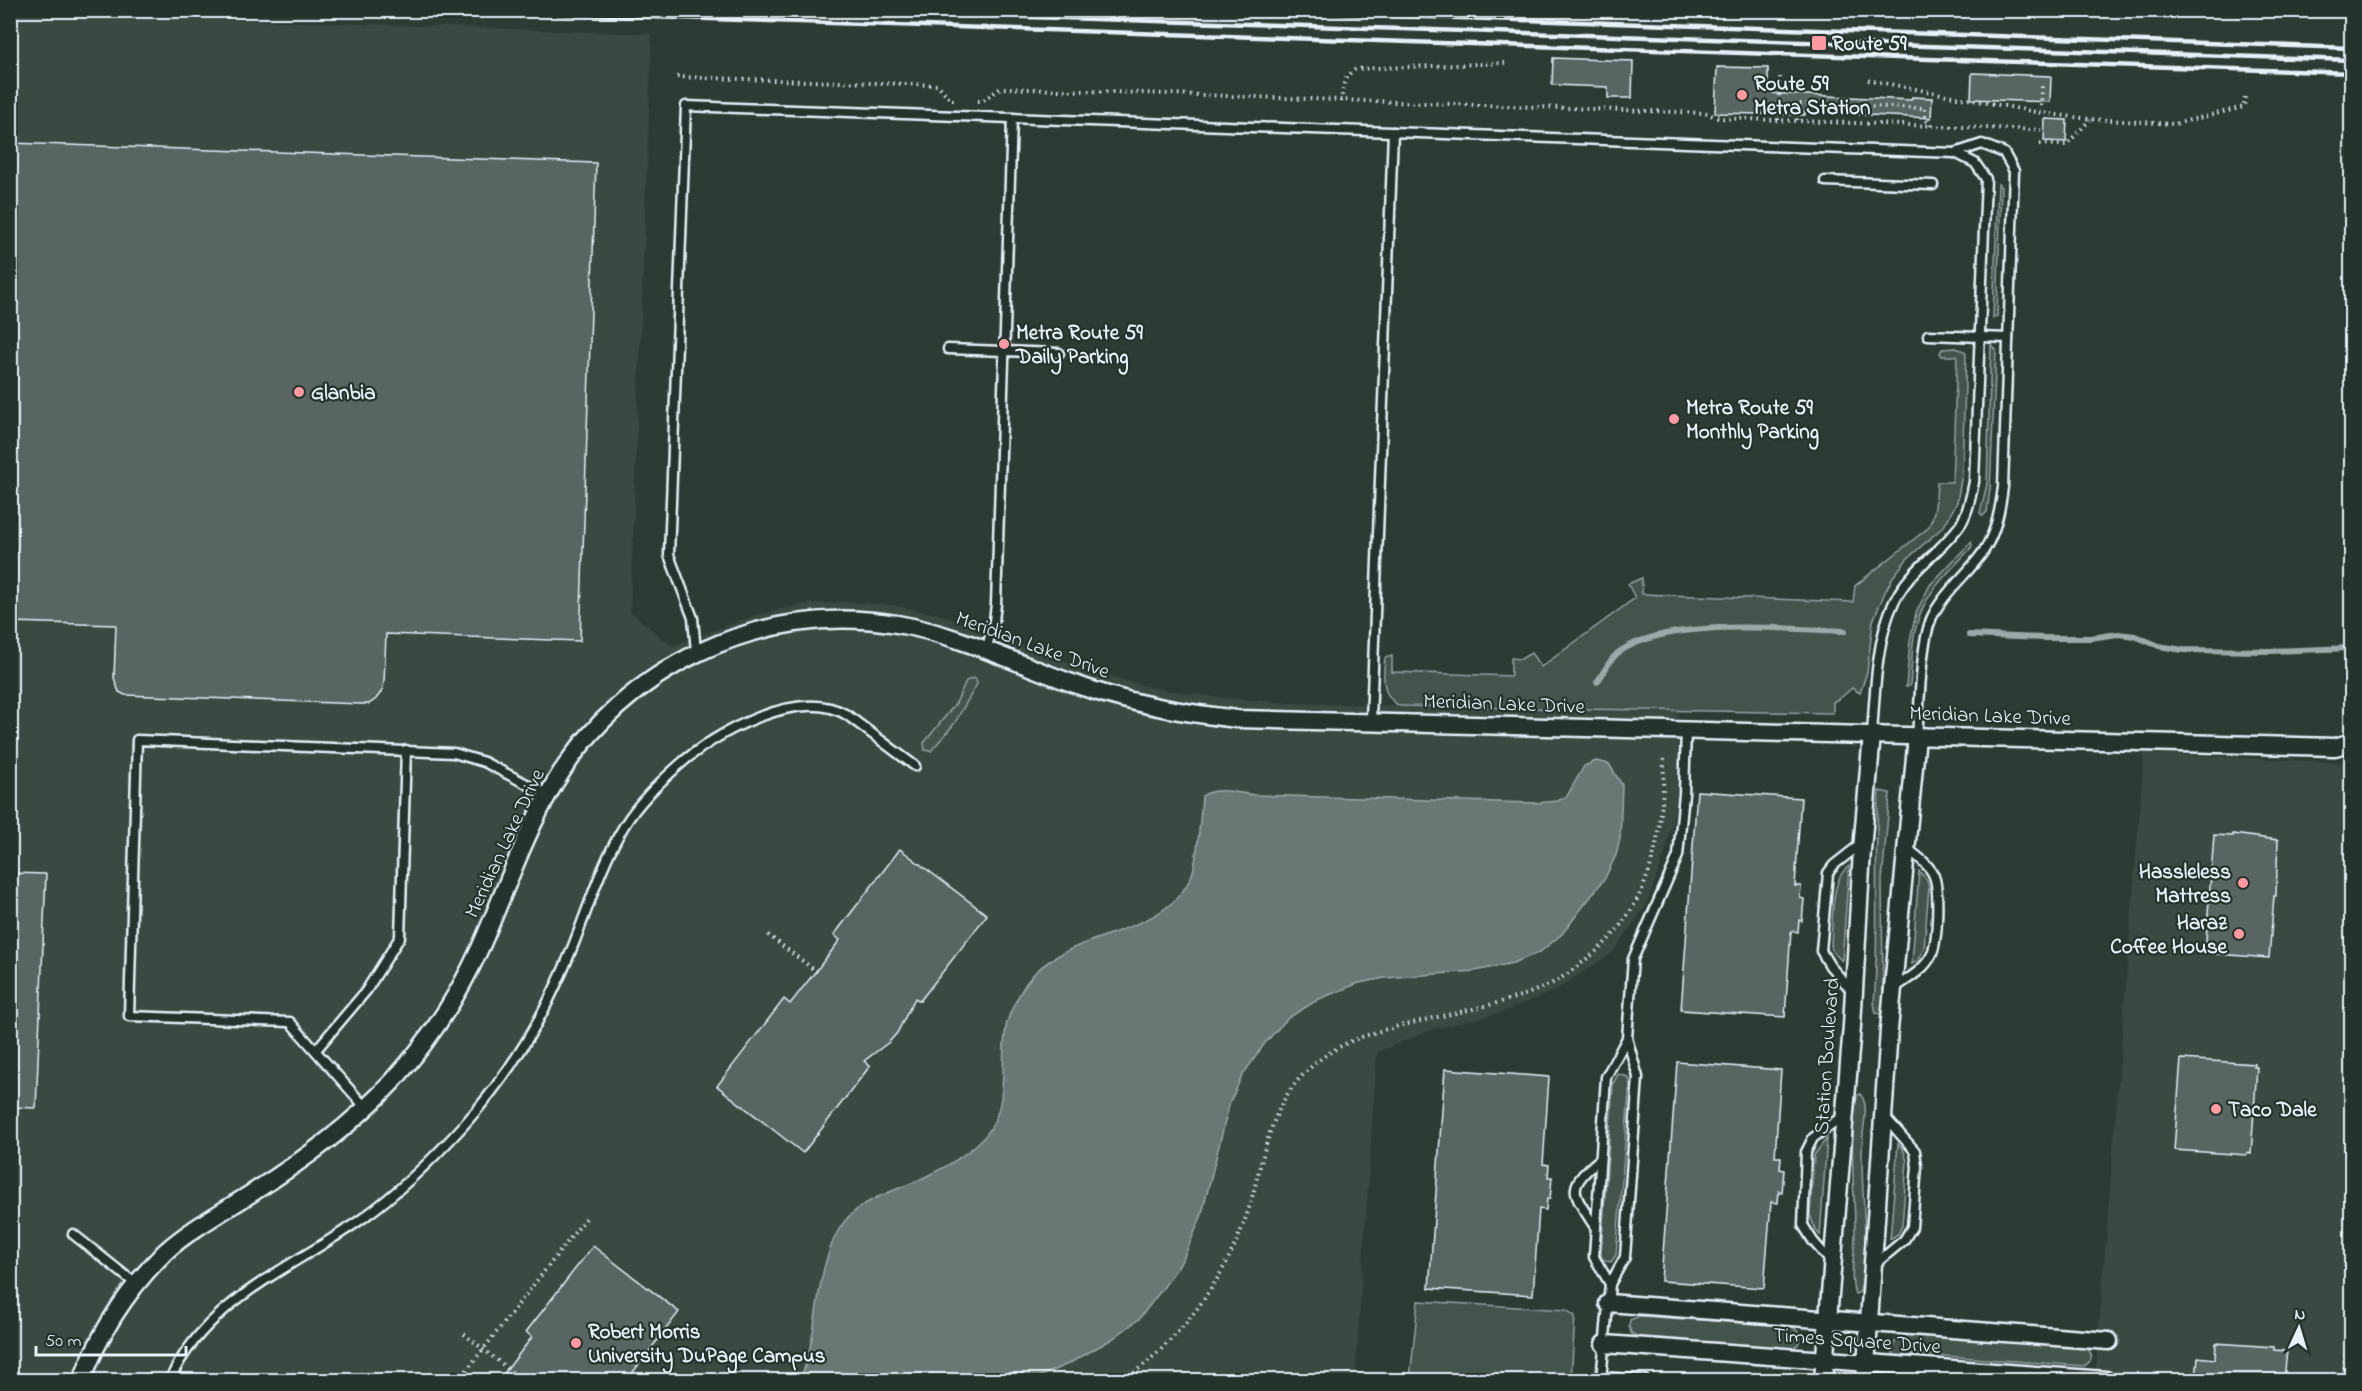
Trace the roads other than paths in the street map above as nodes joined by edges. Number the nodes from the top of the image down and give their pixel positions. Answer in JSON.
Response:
{"nodes":[{"id":1,"x":1012,"y":118,"type":"junction"},
{"id":2,"x":1393,"y":132,"type":"junction"},
{"id":3,"x":1955,"y":153,"type":"junction"},
{"id":4,"x":1825,"y":181,"type":"dead end"},
{"id":5,"x":1933,"y":185,"type":"dead end"},
{"id":6,"x":1928,"y":335,"type":"dead end"},
{"id":7,"x":1979,"y":337,"type":"junction"},
{"id":8,"x":2008,"y":338,"type":"junction"},
{"id":9,"x":948,"y":349,"type":"dead end"},
{"id":10,"x":1004,"y":351,"type":"junction"},
{"id":11,"x":1059,"y":353,"type":"dead end"},
{"id":12,"x":986,"y":651,"type":"junction"},
{"id":13,"x":696,"y":652,"type":"junction"},
{"id":14,"x":1371,"y":721,"type":"junction"},
{"id":15,"x":1686,"y":730,"type":"junction"},
{"id":16,"x":1872,"y":734,"type":"junction"},
{"id":17,"x":1917,"y":735,"type":"junction"},
{"id":18,"x":2352,"y":742,"type":"edge"},
{"id":19,"x":2335,"y":747,"type":"junction"},
{"id":20,"x":406,"y":750,"type":"junction"},
{"id":21,"x":2352,"y":752,"type":"edge"},
{"id":22,"x":915,"y":766,"type":"dead end"},
{"id":23,"x":548,"y":795,"type":"junction"},
{"id":24,"x":1863,"y":843,"type":"junction"},
{"id":25,"x":1907,"y":848,"type":"junction"},
{"id":26,"x":1893,"y":989,"type":"junction"},
{"id":27,"x":1854,"y":992,"type":"junction"},
{"id":28,"x":1627,"y":1038,"type":"junction"},
{"id":29,"x":315,"y":1050,"type":"junction"},
{"id":30,"x":366,"y":1108,"type":"junction"},
{"id":31,"x":1845,"y":1115,"type":"junction"},
{"id":32,"x":1884,"y":1116,"type":"junction"},
{"id":33,"x":1600,"y":1159,"type":"junction"},
{"id":34,"x":1595,"y":1228,"type":"junction"},
{"id":35,"x":73,"y":1234,"type":"dead end"},
{"id":36,"x":1833,"y":1263,"type":"junction"},
{"id":37,"x":1874,"y":1265,"type":"junction"},
{"id":38,"x":136,"y":1284,"type":"junction"},
{"id":39,"x":1610,"y":1284,"type":"junction"},
{"id":40,"x":1608,"y":1303,"type":"junction"},
{"id":41,"x":1828,"y":1318,"type":"junction"},
{"id":42,"x":1870,"y":1322,"type":"junction"},
{"id":43,"x":2109,"y":1341,"type":"dead end"},
{"id":44,"x":1604,"y":1344,"type":"junction"},
{"id":45,"x":1825,"y":1360,"type":"junction"},
{"id":46,"x":1866,"y":1362,"type":"junction"},
{"id":47,"x":1601,"y":1379,"type":"edge"},
{"id":48,"x":82,"y":1380,"type":"edge"},
{"id":49,"x":170,"y":1380,"type":"edge"},
{"id":50,"x":1645,"y":1380,"type":"edge"},
{"id":51,"x":1823,"y":1380,"type":"edge"},
{"id":52,"x":1865,"y":1380,"type":"edge"},
{"id":53,"x":2106,"y":1380,"type":"edge"}],
"edges":[{"from":1,"to":2,"type":"lane"},
{"from":1,"to":10,"type":"lane"},
{"from":1,"to":13,"type":"lane"},
{"from":2,"to":3,"type":"lane"},
{"from":2,"to":14,"type":"lane"},
{"from":3,"to":7,"type":"lane"},
{"from":3,"to":8,"type":"lane"},
{"from":4,"to":5,"type":"lane"},
{"from":6,"to":7,"type":"lane"},
{"from":7,"to":8,"type":"lane"},
{"from":7,"to":16,"type":"lane"},
{"from":8,"to":17,"type":"lane"},
{"from":9,"to":10,"type":"lane"},
{"from":10,"to":11,"type":"lane"},
{"from":10,"to":12,"type":"lane"},
{"from":12,"to":13,"type":"street","name":"Meridian Lake Drive"},
{"from":12,"to":14,"type":"street","name":"Meridian Lake Drive"},
{"from":13,"to":23,"type":"street","name":"Meridian Lake Drive"},
{"from":14,"to":15,"type":"street","name":"Meridian Lake Drive"},
{"from":15,"to":16,"type":"street","name":"Meridian Lake Drive"},
{"from":15,"to":28,"type":"lane"},
{"from":16,"to":17,"type":"street","name":"Meridian Lake Drive"},
{"from":16,"to":24,"type":"street","name":"Station Boulevard"},
{"from":17,"to":19,"type":"street","name":"Meridian Lake Drive"},
{"from":17,"to":25,"type":"street"},
{"from":18,"to":19,"type":"street","name":"Meridian Lake Drive"},
{"from":19,"to":21,"type":"street","name":"Meridian Lake Drive"},
{"from":20,"to":23,"type":"lane"},
{"from":20,"to":29,"type":"lane"},
{"from":20,"to":29,"type":"lane"},
{"from":22,"to":49,"type":"lane"},
{"from":23,"to":30,"type":"street","name":"Meridian Lake Drive"},
{"from":24,"to":27,"type":"street","name":"Station Boulevard"},
{"from":24,"to":27,"type":"lane"},
{"from":25,"to":26,"type":"street"},
{"from":25,"to":26,"type":"lane"},
{"from":26,"to":32,"type":"street"},
{"from":27,"to":31,"type":"street","name":"Station Boulevard"},
{"from":28,"to":33,"type":"lane"},
{"from":28,"to":39,"type":"lane"},
{"from":29,"to":30,"type":"lane"},
{"from":30,"to":38,"type":"street","name":"Meridian Lake Drive"},
{"from":31,"to":36,"type":"street","name":"Station Boulevard"},
{"from":31,"to":36,"type":"lane"},
{"from":32,"to":37,"type":"street"},
{"from":32,"to":37,"type":"lane"},
{"from":33,"to":34,"type":"lane"},
{"from":33,"to":34,"type":"lane"},
{"from":34,"to":39,"type":"lane"},
{"from":35,"to":38,"type":"lane"},
{"from":36,"to":41,"type":"street","name":"Station Boulevard"},
{"from":37,"to":42,"type":"street"},
{"from":38,"to":48,"type":"street","name":"Meridian Lake Drive"},
{"from":39,"to":40,"type":"lane"},
{"from":40,"to":41,"type":"street","name":"Times Square Drive"},
{"from":40,"to":44,"type":"lane"},
{"from":41,"to":42,"type":"street","name":"Times Square Drive"},
{"from":41,"to":45,"type":"street","name":"Station Boulevard"},
{"from":42,"to":43,"type":"street","name":"Times Square Drive"},
{"from":42,"to":46,"type":"street"},
{"from":44,"to":45,"type":"street","name":"Times Square Drive"},
{"from":44,"to":47,"type":"lane"},
{"from":45,"to":46,"type":"street","name":"Times Square Drive"},
{"from":45,"to":51,"type":"street","name":"Station Boulevard"},
{"from":46,"to":52,"type":"street"},
{"from":46,"to":53,"type":"street","name":"Times Square Drive"},
{"from":47,"to":50,"type":"lane"}]}
